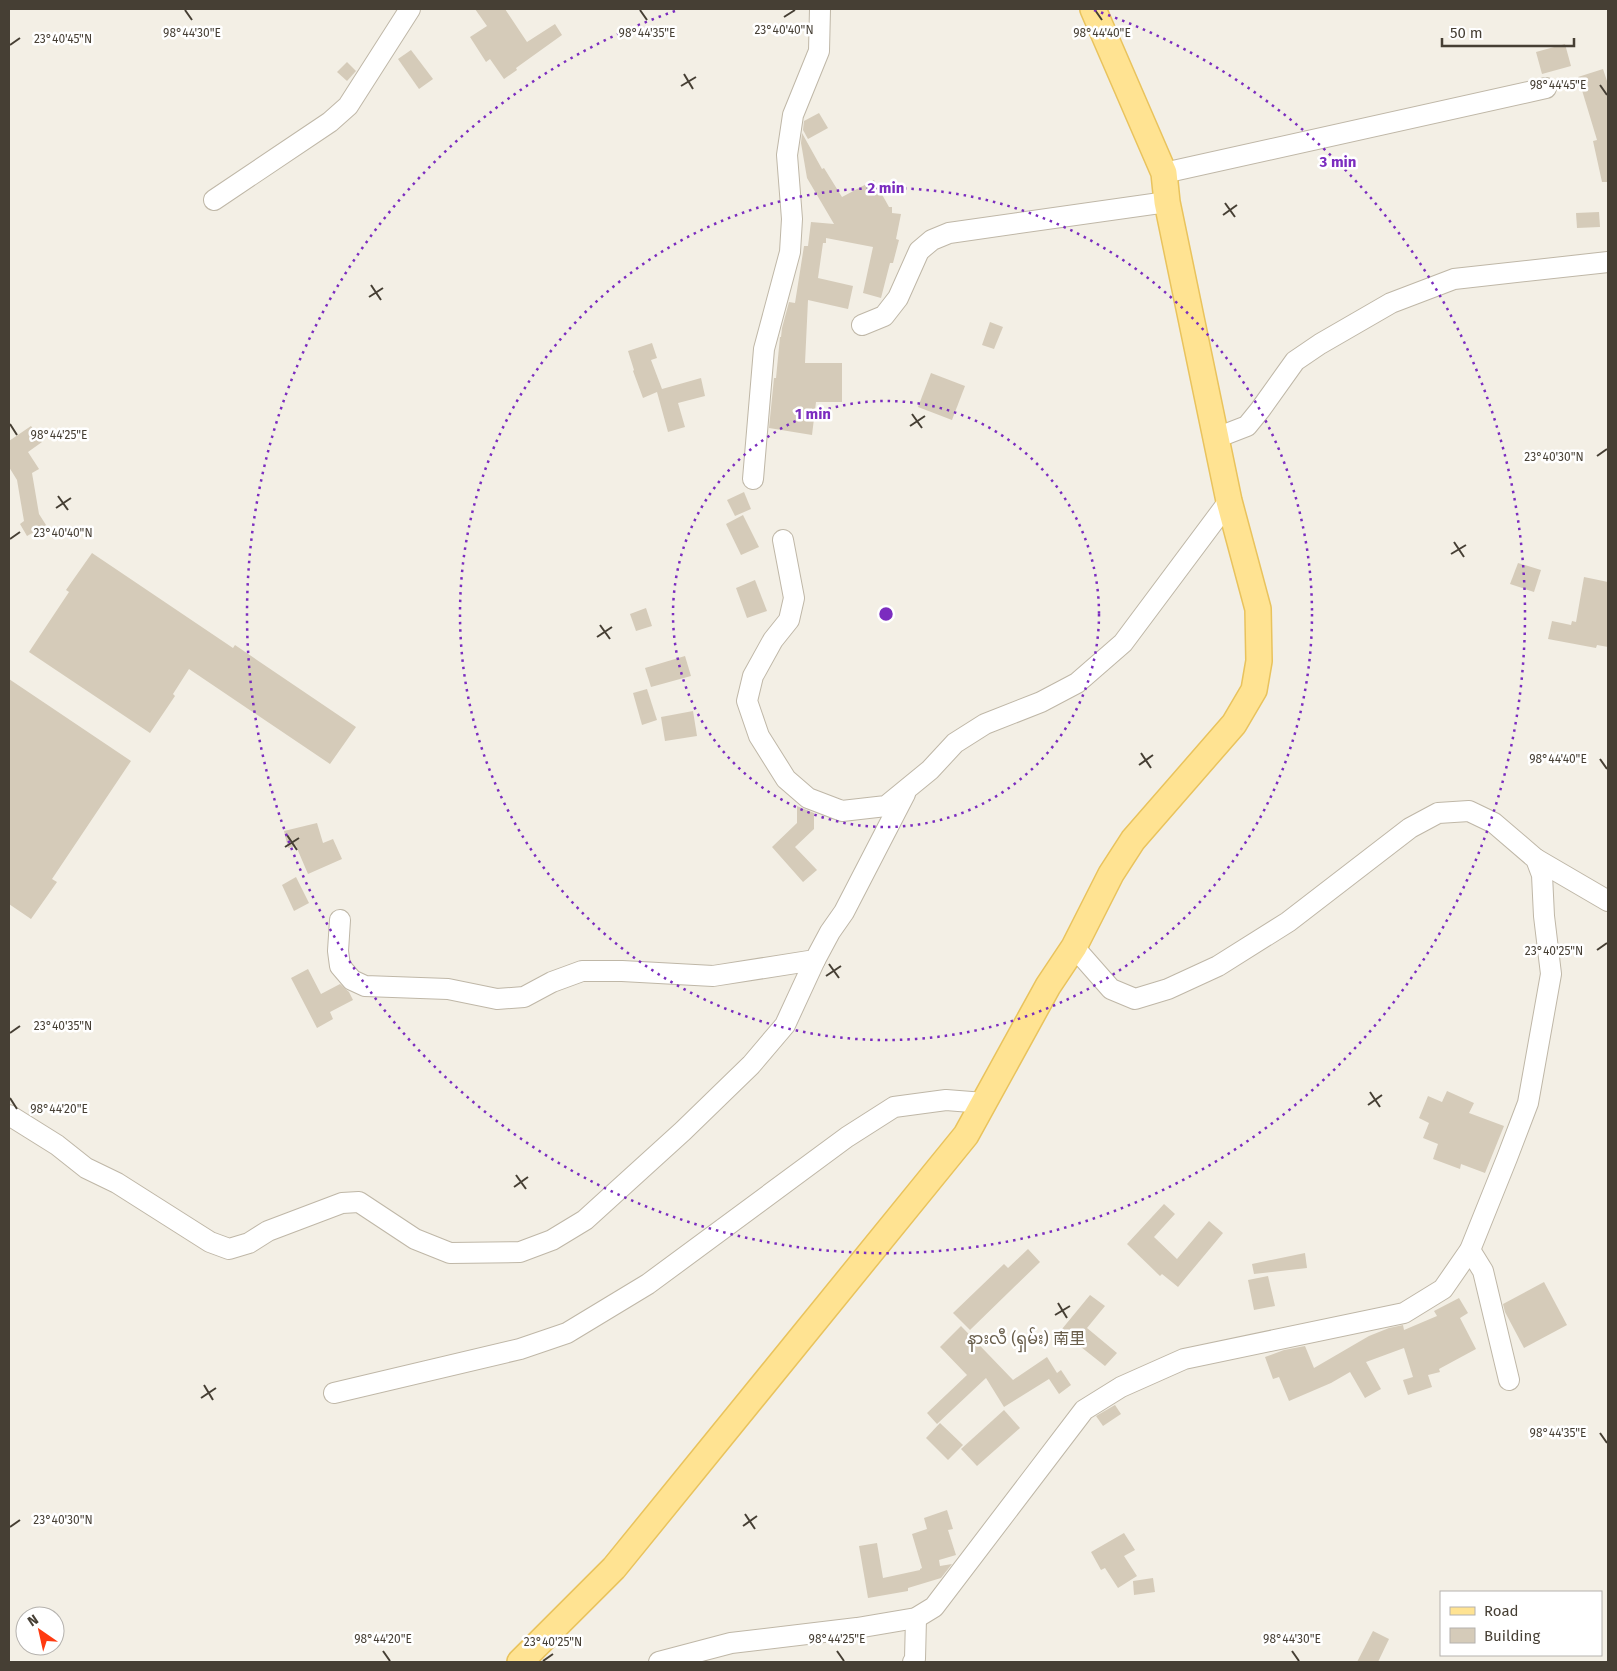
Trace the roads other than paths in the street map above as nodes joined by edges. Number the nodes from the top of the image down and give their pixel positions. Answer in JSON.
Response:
{"nodes":[{"id":1,"x":410,"y":9,"type":"edge"},
{"id":2,"x":820,"y":9,"type":"edge"},
{"id":3,"x":1093,"y":9,"type":"edge"},
{"id":4,"x":1546,"y":88,"type":"dead end"},
{"id":5,"x":1164,"y":173,"type":"junction"},
{"id":6,"x":214,"y":200,"type":"dead end"},
{"id":7,"x":1167,"y":202,"type":"junction"},
{"id":8,"x":1608,"y":262,"type":"edge"},
{"id":9,"x":862,"y":325,"type":"dead end"},
{"id":10,"x":1216,"y":438,"type":"junction"},
{"id":11,"x":753,"y":479,"type":"dead end"},
{"id":12,"x":1230,"y":502,"type":"junction"},
{"id":13,"x":782,"y":540,"type":"dead end"},
{"id":14,"x":908,"y":789,"type":"junction"},
{"id":15,"x":1536,"y":860,"type":"junction"},
{"id":16,"x":1608,"y":900,"type":"edge"},
{"id":17,"x":340,"y":920,"type":"dead end"},
{"id":18,"x":1074,"y":947,"type":"junction"},
{"id":19,"x":815,"y":960,"type":"junction"},
{"id":20,"x":984,"y":1102,"type":"junction"},
{"id":21,"x":9,"y":1115,"type":"edge"},
{"id":22,"x":1470,"y":1250,"type":"junction"},
{"id":23,"x":1509,"y":1380,"type":"dead end"},
{"id":24,"x":334,"y":1393,"type":"dead end"},
{"id":25,"x":916,"y":1618,"type":"junction"},
{"id":26,"x":520,"y":1662,"type":"edge"},
{"id":27,"x":659,"y":1662,"type":"edge"},
{"id":28,"x":914,"y":1662,"type":"edge"}],
"edges":[{"from":1,"to":6,"type":"street"},
{"from":2,"to":11,"type":"street"},
{"from":3,"to":5,"type":"main road"},
{"from":4,"to":5,"type":"street"},
{"from":5,"to":7,"type":"main road"},
{"from":7,"to":9,"type":"street"},
{"from":7,"to":10,"type":"main road"},
{"from":8,"to":10,"type":"street"},
{"from":10,"to":12,"type":"main road"},
{"from":12,"to":14,"type":"street"},
{"from":12,"to":18,"type":"main road"},
{"from":13,"to":14,"type":"street"},
{"from":14,"to":19,"type":"street"},
{"from":15,"to":16,"type":"street"},
{"from":15,"to":18,"type":"street"},
{"from":15,"to":22,"type":"street"},
{"from":17,"to":19,"type":"street"},
{"from":18,"to":20,"type":"main road"},
{"from":19,"to":21,"type":"street"},
{"from":20,"to":24,"type":"street"},
{"from":20,"to":26,"type":"main road"},
{"from":22,"to":23,"type":"street"},
{"from":22,"to":25,"type":"street"},
{"from":25,"to":27,"type":"street"},
{"from":25,"to":28,"type":"street"}]}
